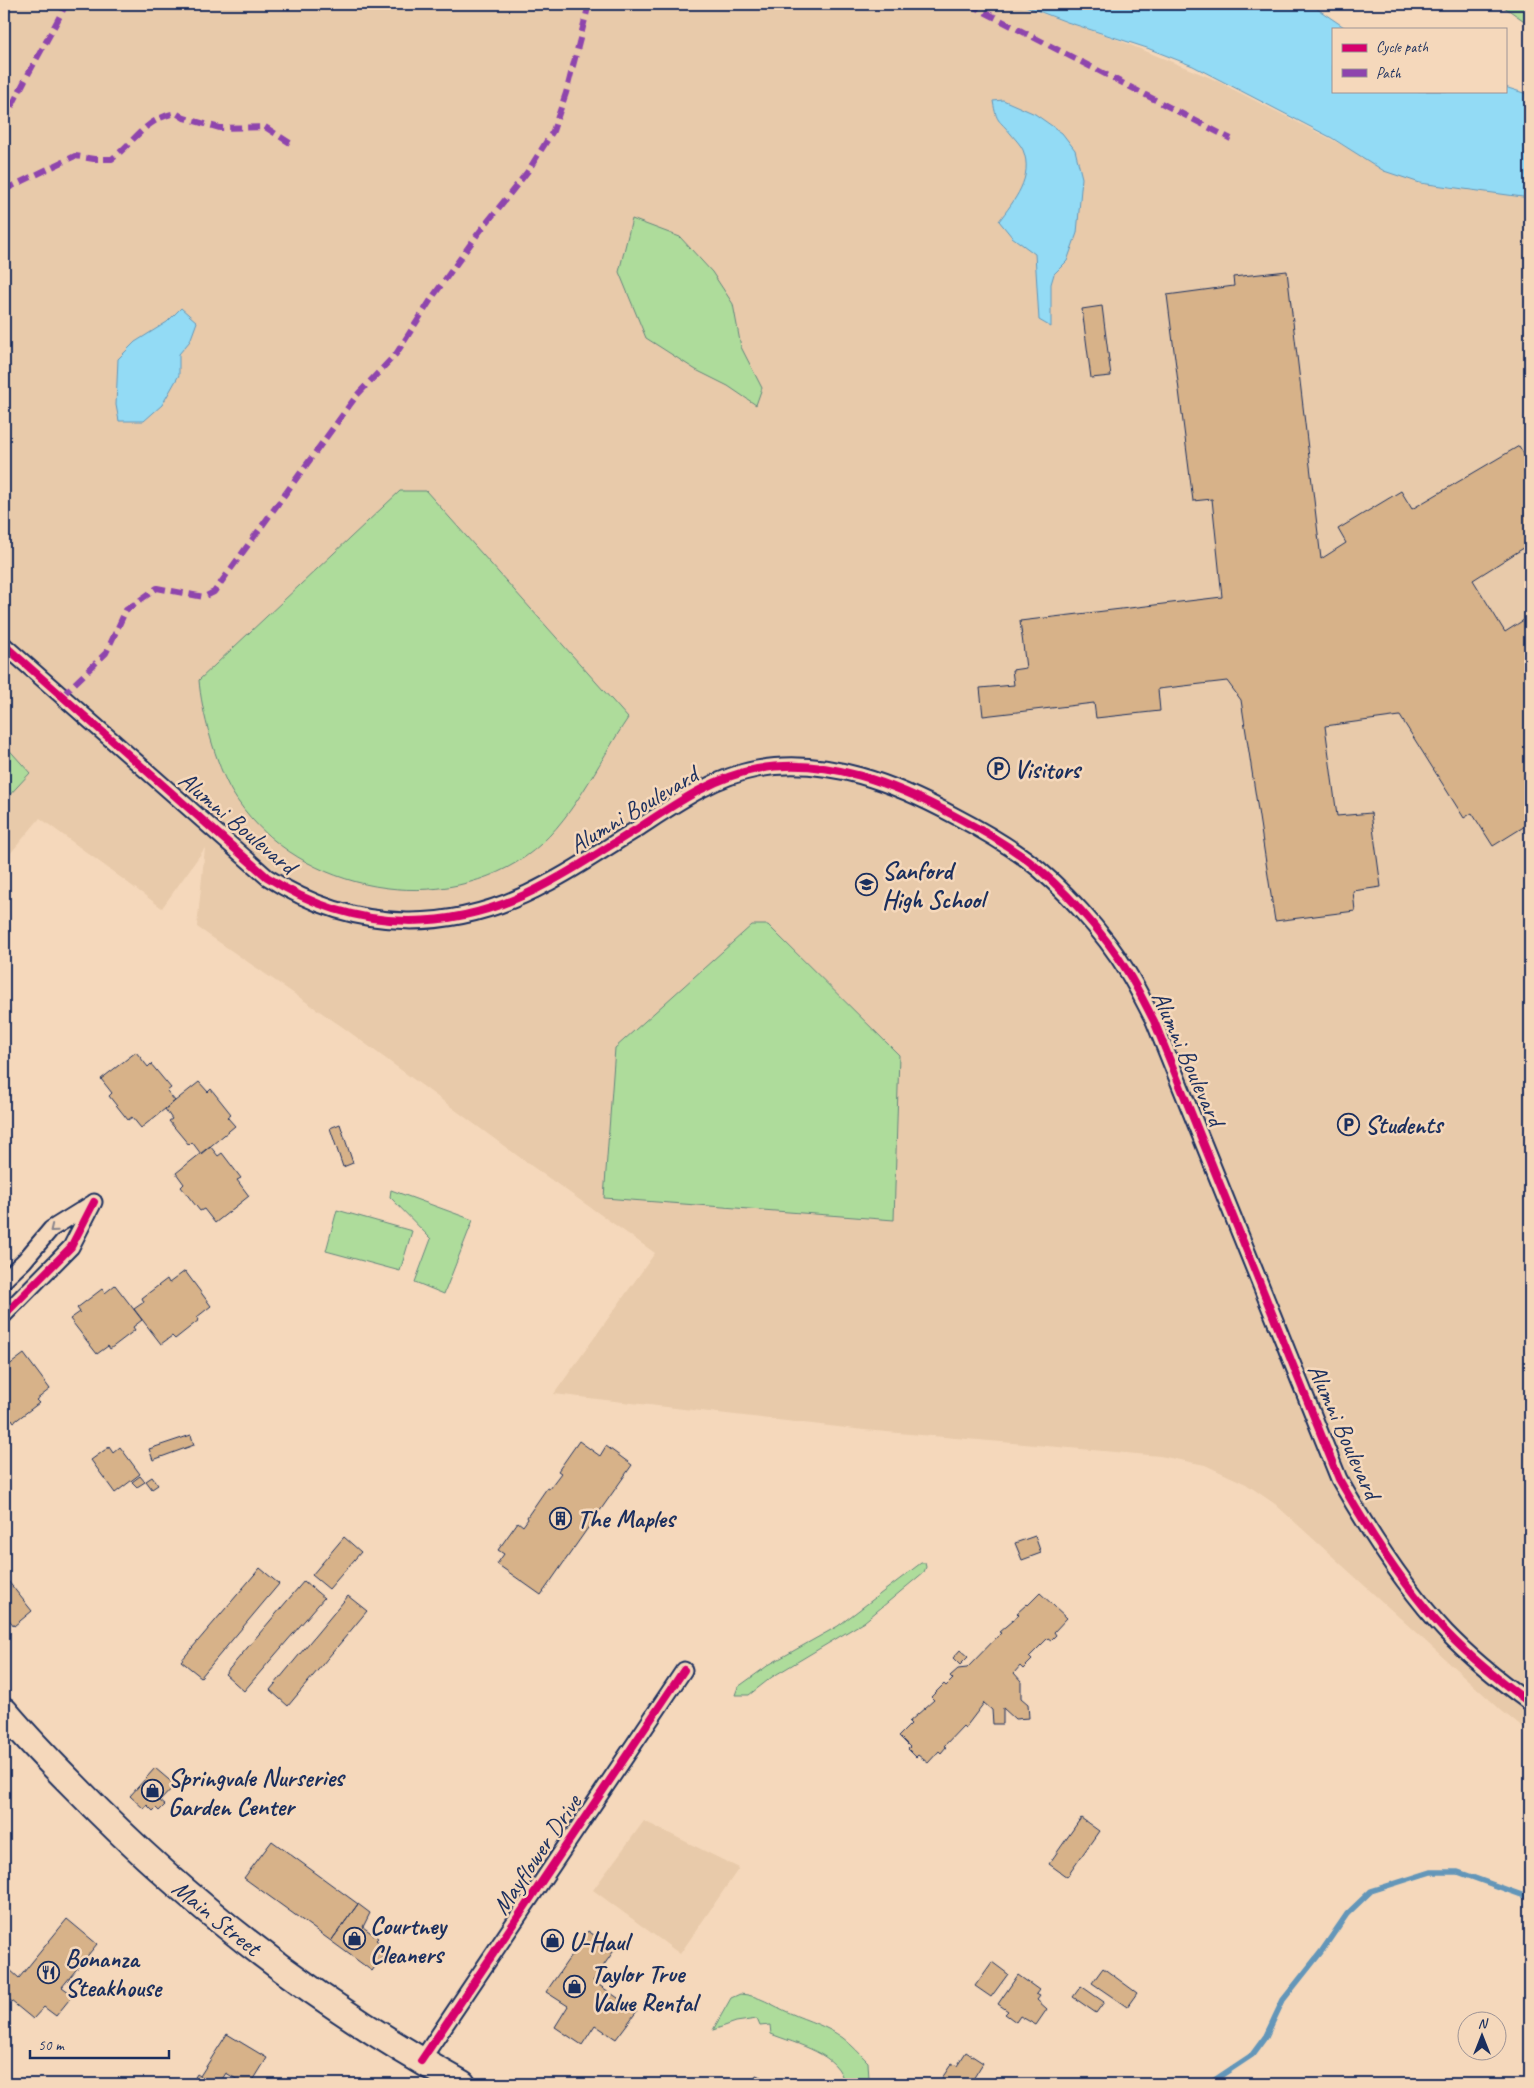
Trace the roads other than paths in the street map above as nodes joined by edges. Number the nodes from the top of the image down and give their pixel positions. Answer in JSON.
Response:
{"nodes":[{"id":1,"x":4,"y":644,"type":"edge"},
{"id":2,"x":4,"y":1280,"type":"edge"},
{"id":3,"x":4,"y":1315,"type":"edge"},
{"id":4,"x":684,"y":1670,"type":"dead end"},
{"id":5,"x":1530,"y":1703,"type":"edge"},
{"id":6,"x":4,"y":1711,"type":"edge"},
{"id":7,"x":421,"y":2061,"type":"junction"},
{"id":8,"x":462,"y":2084,"type":"edge"}],
"edges":[{"from":1,"to":5,"type":"street","name":"Alumni Boulevard"},
{"from":3,"to":2,"type":"street","one_way":true},
{"from":4,"to":7,"type":"street","name":"Mayflower Drive"},
{"from":6,"to":7,"type":"highway","name":"Main Street"},
{"from":7,"to":8,"type":"highway","name":"Main Street"}]}
